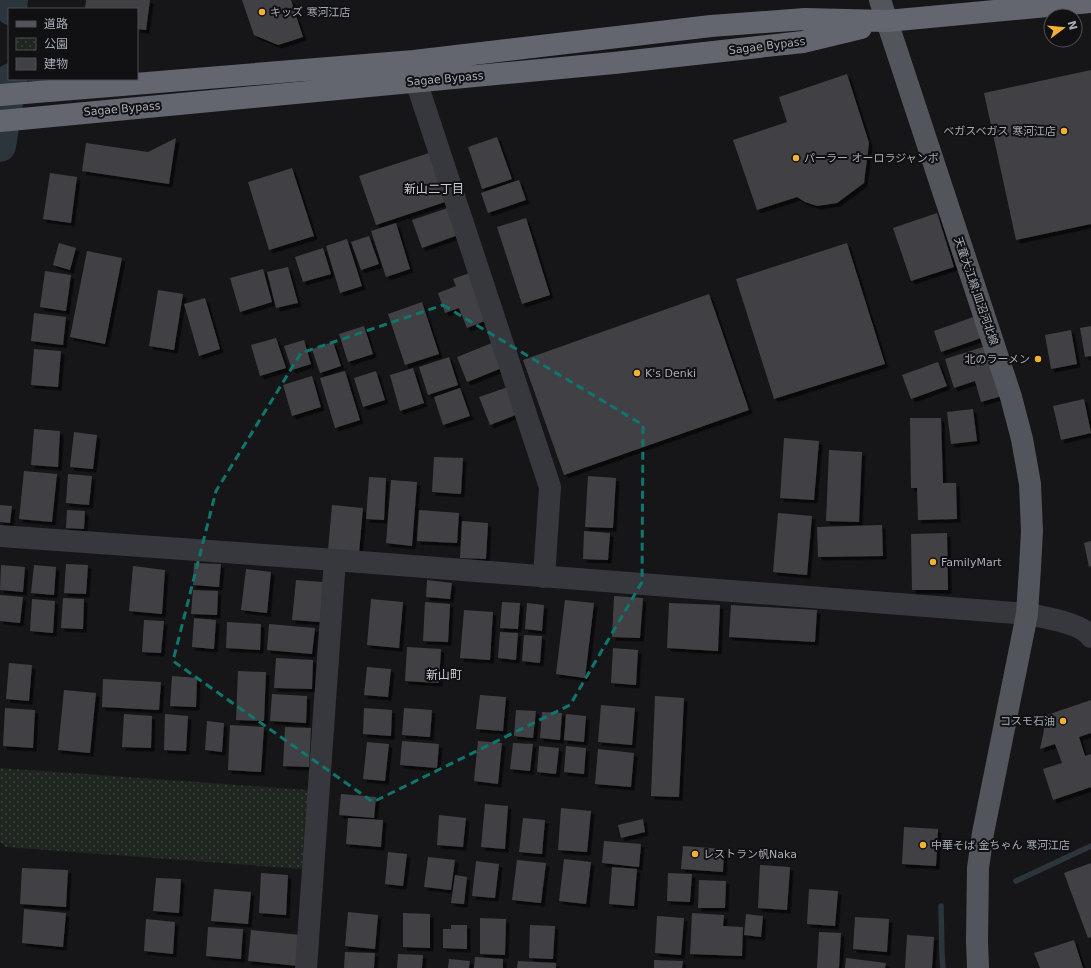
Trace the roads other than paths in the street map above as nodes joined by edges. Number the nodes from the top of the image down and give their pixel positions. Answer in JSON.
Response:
{"nodes":[{"id":1,"x":880,"y":0,"type":"edge"},
{"id":2,"x":1091,"y":2,"type":"edge"},
{"id":3,"x":887,"y":21,"type":"junction"},
{"id":4,"x":416,"y":81,"type":"junction"},
{"id":5,"x":0,"y":95,"type":"edge"},
{"id":6,"x":0,"y":121,"type":"edge"},
{"id":7,"x":0,"y":536,"type":"edge"},
{"id":8,"x":335,"y":560,"type":"junction"},
{"id":9,"x":544,"y":577,"type":"junction"},
{"id":10,"x":1027,"y":614,"type":"junction"},
{"id":11,"x":1091,"y":637,"type":"edge"},
{"id":12,"x":306,"y":968,"type":"edge"},
{"id":13,"x":978,"y":968,"type":"edge"}],
"edges":[{"from":1,"to":3,"type":"main road","name":"天童大江線;皿沼河北線"},
{"from":2,"to":3,"type":"highway","name":"Sagae Bypass"},
{"from":3,"to":4,"type":"highway","name":"Sagae Bypass"},
{"from":3,"to":5,"type":"highway","name":"Sagae Bypass"},
{"from":3,"to":10,"type":"main road","name":"天童大江線;皿沼河北線"},
{"from":4,"to":6,"type":"highway","name":"Sagae Bypass"},
{"from":4,"to":9,"type":"street"},
{"from":7,"to":8,"type":"street"},
{"from":8,"to":9,"type":"street"},
{"from":8,"to":12,"type":"street"},
{"from":9,"to":10,"type":"street"},
{"from":10,"to":11,"type":"street"},
{"from":10,"to":13,"type":"main road","name":"天童大江線;皿沼河北線"}]}
